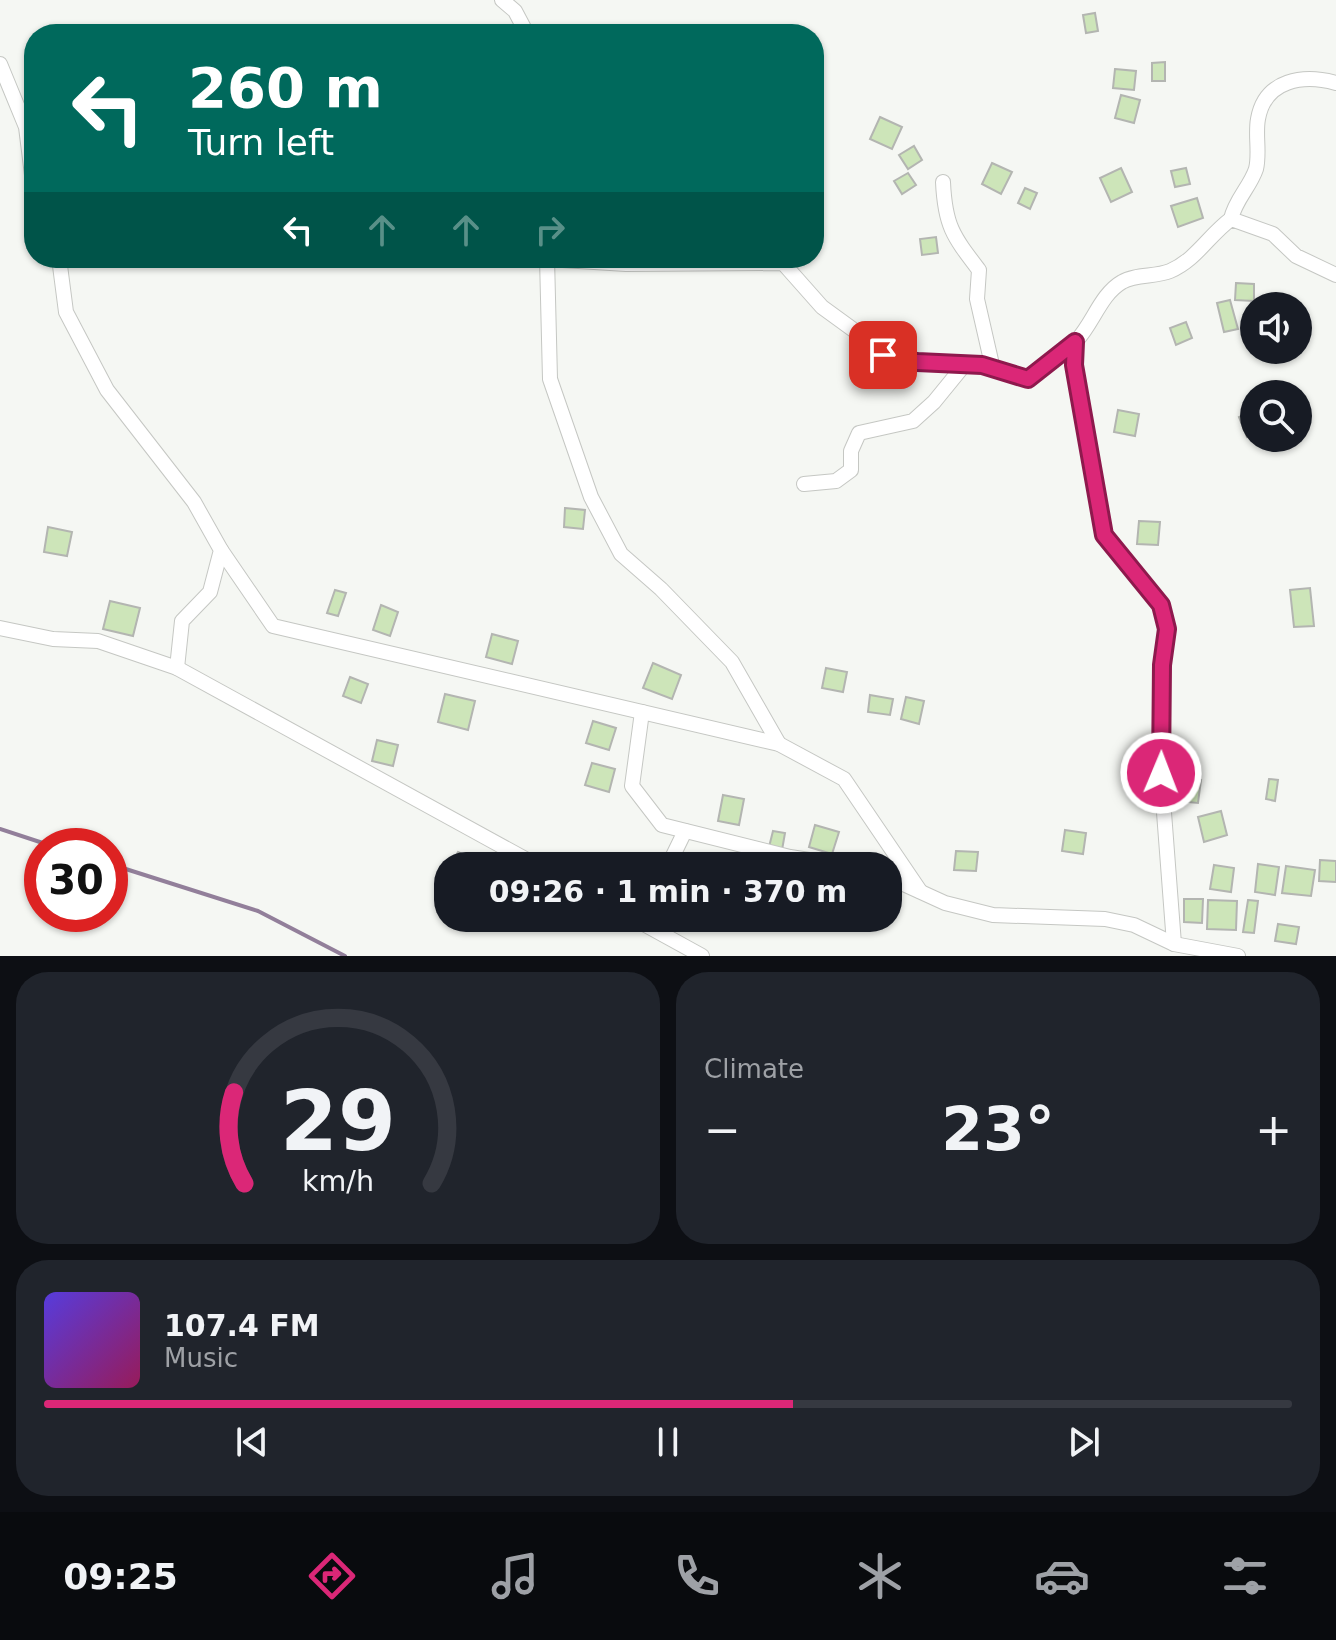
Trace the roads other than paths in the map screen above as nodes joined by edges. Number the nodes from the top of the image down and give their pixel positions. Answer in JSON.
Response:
{"nodes":[{"id":1,"x":502,"y":0,"type":"edge"},
{"id":2,"x":522,"y":24,"type":"edge"},
{"id":3,"x":0,"y":64,"type":"edge"},
{"id":4,"x":1336,"y":83,"type":"edge"},
{"id":5,"x":24,"y":119,"type":"edge"},
{"id":6,"x":943,"y":182,"type":"dead end"},
{"id":7,"x":1231,"y":219,"type":"junction"},
{"id":8,"x":60,"y":268,"type":"edge"},
{"id":9,"x":545,"y":268,"type":"edge"},
{"id":10,"x":787,"y":268,"type":"edge"},
{"id":11,"x":1336,"y":275,"type":"edge"},
{"id":12,"x":1075,"y":342,"type":"junction"},
{"id":13,"x":965,"y":364,"type":"junction"},
{"id":14,"x":993,"y":369,"type":"junction"},
{"id":15,"x":804,"y":484,"type":"dead end"},
{"id":16,"x":221,"y":550,"type":"junction"},
{"id":17,"x":0,"y":628,"type":"edge"},
{"id":18,"x":177,"y":668,"type":"junction"},
{"id":19,"x":642,"y":712,"type":"junction"},
{"id":20,"x":779,"y":744,"type":"junction"},
{"id":21,"x":685,"y":831,"type":"junction"},
{"id":22,"x":512,"y":852,"type":"edge"},
{"id":23,"x":675,"y":852,"type":"edge"},
{"id":24,"x":770,"y":852,"type":"edge"},
{"id":25,"x":902,"y":883,"type":"edge"},
{"id":26,"x":920,"y":891,"type":"junction"},
{"id":27,"x":658,"y":932,"type":"edge"},
{"id":28,"x":1174,"y":944,"type":"junction"},
{"id":29,"x":702,"y":956,"type":"edge"},
{"id":30,"x":1238,"y":956,"type":"edge"}],
"edges":[{"from":1,"to":2,"type":"street"},
{"from":3,"to":5,"type":"street"},
{"from":4,"to":7,"type":"street"},
{"from":6,"to":14,"type":"street"},
{"from":7,"to":11,"type":"street"},
{"from":7,"to":12,"type":"street"},
{"from":8,"to":16,"type":"street"},
{"from":9,"to":20,"type":"street"},
{"from":10,"to":13,"type":"street"},
{"from":12,"to":14,"type":"street"},
{"from":12,"to":28,"type":"street"},
{"from":13,"to":14,"type":"street"},
{"from":13,"to":15,"type":"street"},
{"from":16,"to":18,"type":"street"},
{"from":16,"to":19,"type":"street"},
{"from":17,"to":18,"type":"street"},
{"from":18,"to":22,"type":"street"},
{"from":19,"to":20,"type":"street"},
{"from":19,"to":21,"type":"street"},
{"from":20,"to":26,"type":"street"},
{"from":21,"to":23,"type":"street"},
{"from":21,"to":24,"type":"street"},
{"from":25,"to":26,"type":"street"},
{"from":26,"to":28,"type":"street"},
{"from":27,"to":29,"type":"street"},
{"from":28,"to":30,"type":"street"}]}
